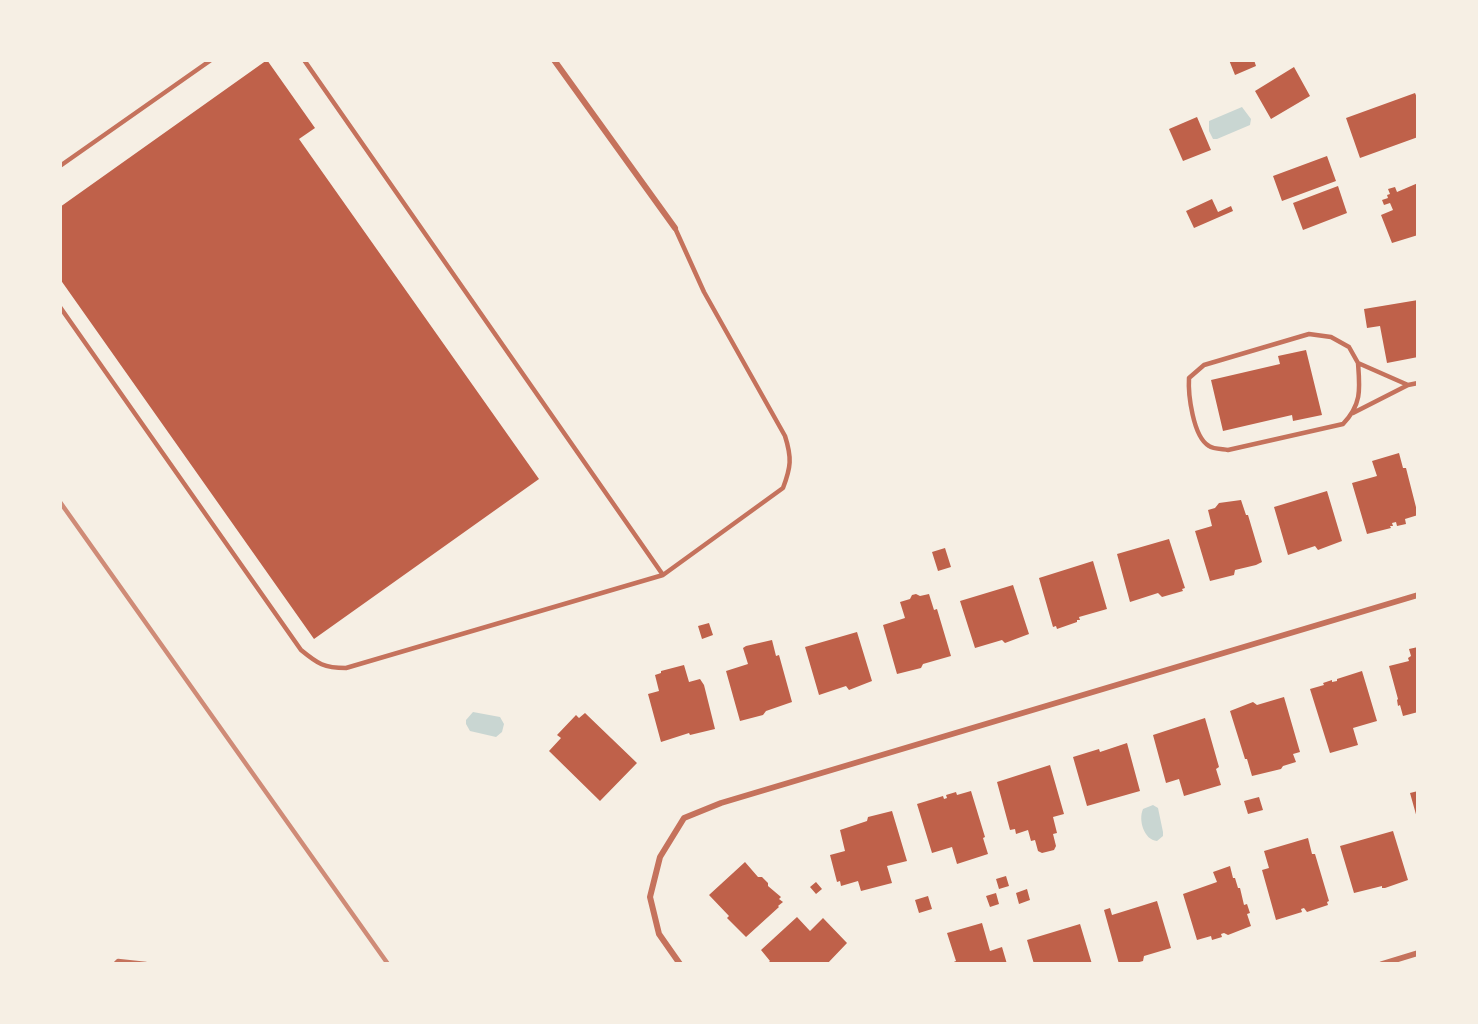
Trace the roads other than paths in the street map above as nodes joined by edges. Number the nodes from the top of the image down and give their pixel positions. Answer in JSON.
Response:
{"nodes":[{"id":1,"x":211,"y":60,"type":"edge"},
{"id":2,"x":304,"y":60,"type":"edge"},
{"id":3,"x":554,"y":60,"type":"edge"},
{"id":4,"x":60,"y":166,"type":"edge"},
{"id":5,"x":675,"y":228,"type":"joint"},
{"id":6,"x":60,"y":307,"type":"edge"},
{"id":7,"x":1358,"y":363,"type":"junction"},
{"id":8,"x":1418,"y":383,"type":"edge"},
{"id":9,"x":1408,"y":385,"type":"junction"},
{"id":10,"x":1353,"y":413,"type":"junction"},
{"id":11,"x":663,"y":575,"type":"junction"},
{"id":12,"x":1418,"y":595,"type":"edge"},
{"id":13,"x":1418,"y":953,"type":"edge"},
{"id":14,"x":114,"y":964,"type":"edge"},
{"id":15,"x":147,"y":964,"type":"edge"},
{"id":16,"x":680,"y":964,"type":"edge"},
{"id":17,"x":1382,"y":964,"type":"edge"}],
"edges":[{"from":1,"to":4,"type":"lane"},
{"from":2,"to":11,"type":"lane"},
{"from":3,"to":5,"type":"street"},
{"from":5,"to":11,"type":"lane"},
{"from":6,"to":11,"type":"lane"},
{"from":7,"to":9,"type":"lane"},
{"from":7,"to":10,"type":"lane"},
{"from":7,"to":10,"type":"lane"},
{"from":8,"to":9,"type":"lane"},
{"from":9,"to":10,"type":"lane"},
{"from":12,"to":16,"type":"street"},
{"from":13,"to":17,"type":"street"},
{"from":14,"to":15,"type":"lane"}]}
